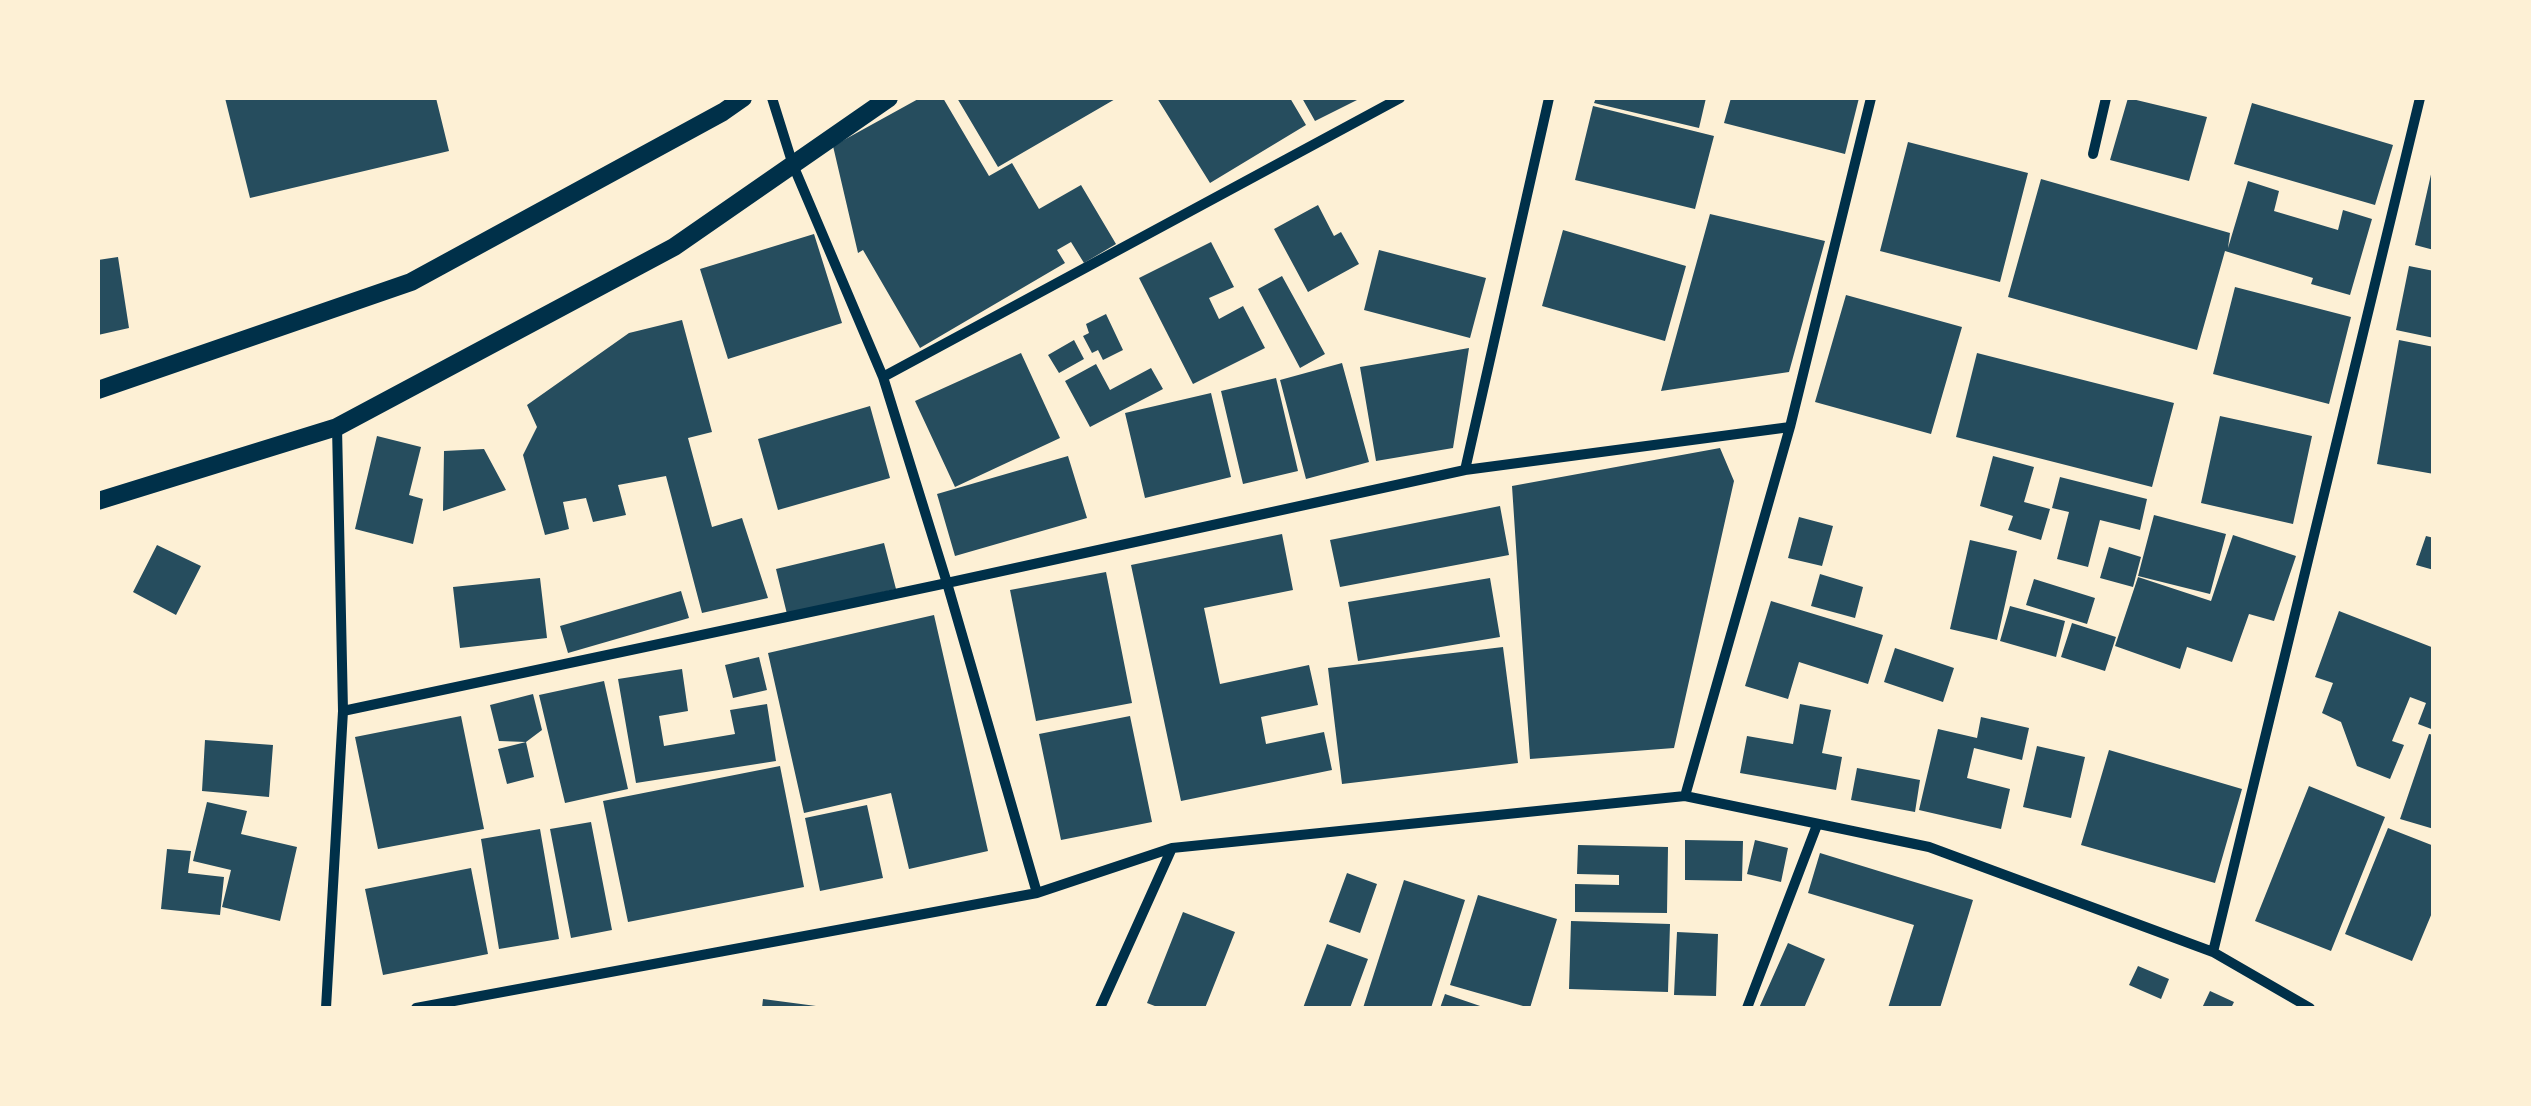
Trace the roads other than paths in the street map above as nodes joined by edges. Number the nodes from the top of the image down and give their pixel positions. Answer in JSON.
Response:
{"nodes":[{"id":1,"x":742,"y":98,"type":"edge"},
{"id":2,"x":772,"y":98,"type":"edge"},
{"id":3,"x":889,"y":98,"type":"edge"},
{"id":4,"x":1400,"y":98,"type":"edge"},
{"id":5,"x":1549,"y":98,"type":"edge"},
{"id":6,"x":1871,"y":98,"type":"edge"},
{"id":7,"x":2106,"y":98,"type":"edge"},
{"id":8,"x":2420,"y":98,"type":"edge"},
{"id":9,"x":2093,"y":154,"type":"dead end"},
{"id":10,"x":793,"y":165,"type":"junction"},
{"id":11,"x":883,"y":377,"type":"junction"},
{"id":12,"x":98,"y":390,"type":"edge"},
{"id":13,"x":337,"y":427,"type":"junction"},
{"id":14,"x":1790,"y":427,"type":"junction"},
{"id":15,"x":1464,"y":470,"type":"junction"},
{"id":16,"x":98,"y":500,"type":"edge"},
{"id":17,"x":948,"y":584,"type":"junction"},
{"id":18,"x":343,"y":710,"type":"junction"},
{"id":19,"x":1685,"y":796,"type":"junction"},
{"id":20,"x":1816,"y":824,"type":"junction"},
{"id":21,"x":1172,"y":848,"type":"junction"},
{"id":22,"x":1038,"y":893,"type":"junction"},
{"id":23,"x":2212,"y":952,"type":"junction"},
{"id":24,"x":326,"y":1008,"type":"edge"},
{"id":25,"x":416,"y":1008,"type":"edge"},
{"id":26,"x":1100,"y":1008,"type":"edge"},
{"id":27,"x":1747,"y":1008,"type":"edge"},
{"id":28,"x":2310,"y":1008,"type":"edge"}],
"edges":[{"from":1,"to":12,"type":"street"},
{"from":2,"to":10,"type":"street"},
{"from":3,"to":10,"type":"street"},
{"from":4,"to":11,"type":"street"},
{"from":5,"to":15,"type":"street"},
{"from":6,"to":14,"type":"street"},
{"from":7,"to":9,"type":"street"},
{"from":8,"to":23,"type":"street"},
{"from":10,"to":11,"type":"street"},
{"from":10,"to":13,"type":"street"},
{"from":11,"to":17,"type":"street"},
{"from":13,"to":16,"type":"street"},
{"from":13,"to":18,"type":"street"},
{"from":14,"to":15,"type":"street"},
{"from":14,"to":19,"type":"street"},
{"from":15,"to":17,"type":"street"},
{"from":17,"to":18,"type":"street"},
{"from":17,"to":22,"type":"street"},
{"from":18,"to":24,"type":"street"},
{"from":19,"to":20,"type":"street"},
{"from":19,"to":21,"type":"street"},
{"from":20,"to":23,"type":"street"},
{"from":20,"to":27,"type":"street"},
{"from":21,"to":22,"type":"street"},
{"from":21,"to":26,"type":"street"},
{"from":22,"to":25,"type":"street"},
{"from":23,"to":28,"type":"street"}]}
